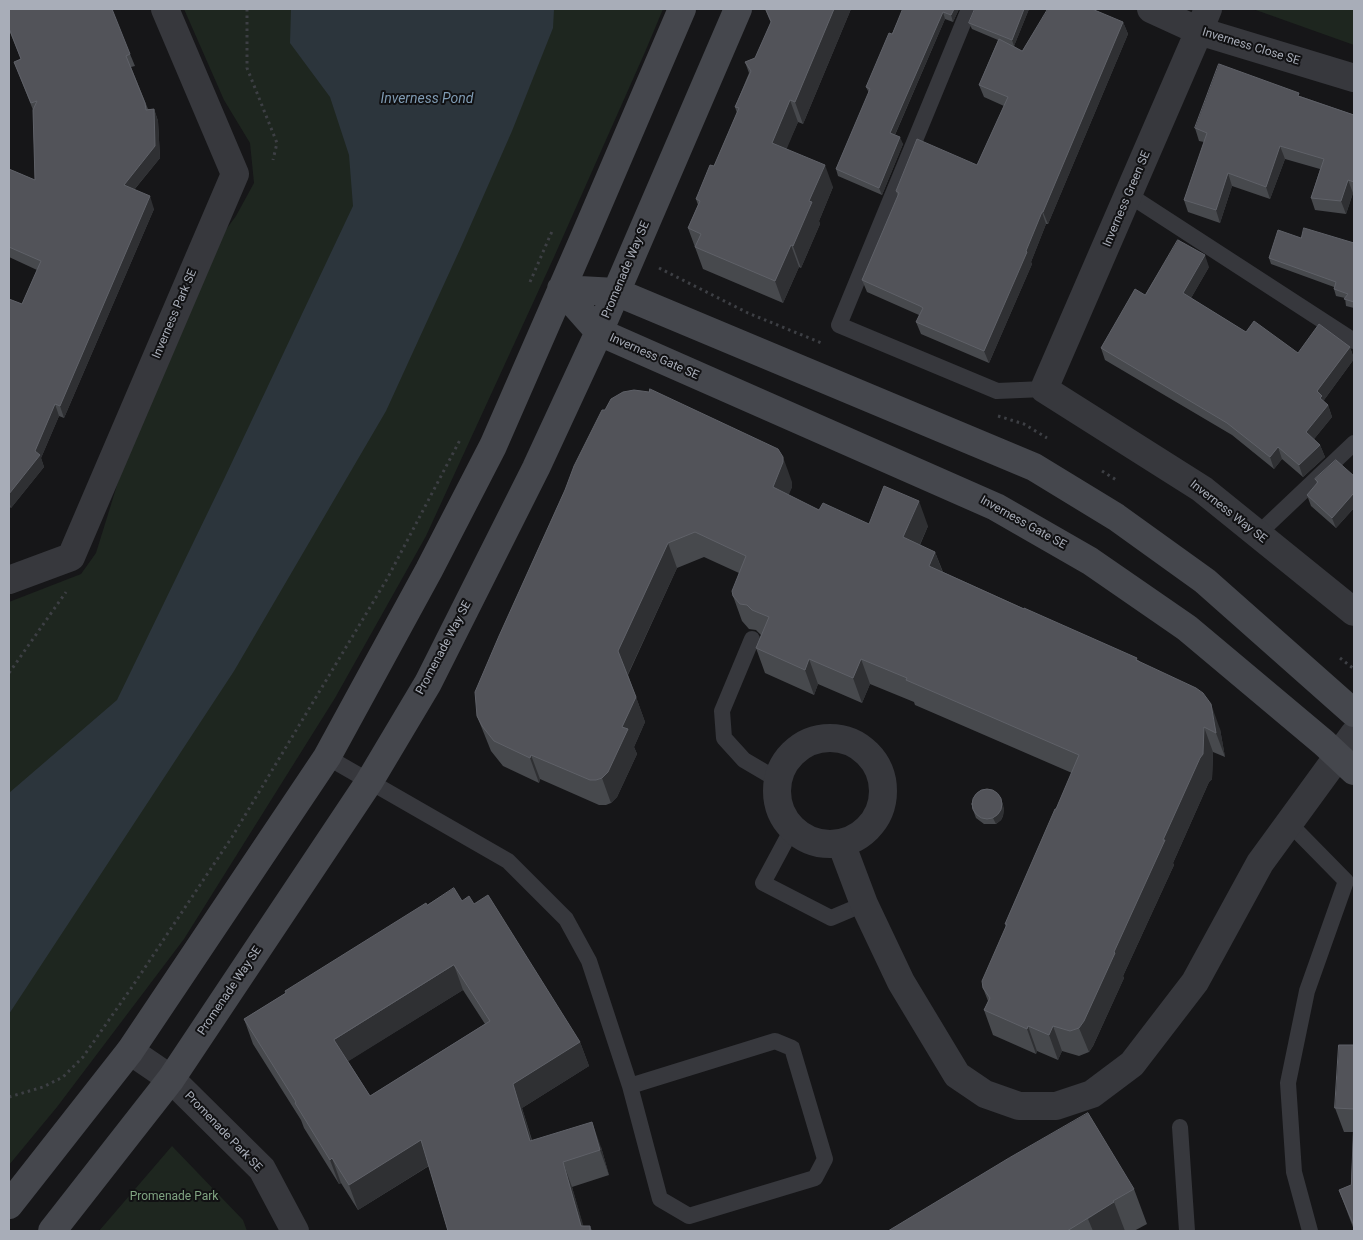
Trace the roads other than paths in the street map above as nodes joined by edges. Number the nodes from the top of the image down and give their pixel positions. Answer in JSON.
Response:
{"nodes":[{"id":1,"x":165,"y":9,"type":"edge"},
{"id":2,"x":682,"y":9,"type":"edge"},
{"id":3,"x":738,"y":9,"type":"edge"},
{"id":4,"x":969,"y":9,"type":"edge"},
{"id":5,"x":1150,"y":9,"type":"edge"},
{"id":6,"x":1204,"y":20,"type":"edge"},
{"id":7,"x":1354,"y":78,"type":"edge"},
{"id":8,"x":1129,"y":195,"type":"junction"},
{"id":9,"x":561,"y":289,"type":"junction"},
{"id":10,"x":616,"y":292,"type":"junction"},
{"id":11,"x":599,"y":332,"type":"junction"},
{"id":12,"x":1354,"y":340,"type":"edge"},
{"id":13,"x":1044,"y":389,"type":"junction"},
{"id":14,"x":1354,"y":443,"type":"edge"},
{"id":15,"x":1258,"y":534,"type":"junction"},
{"id":16,"x":9,"y":580,"type":"edge"},
{"id":17,"x":1354,"y":612,"type":"edge"},
{"id":18,"x":752,"y":639,"type":"edge"},
{"id":19,"x":1354,"y":713,"type":"edge"},
{"id":20,"x":1354,"y":734,"type":"edge"},
{"id":21,"x":327,"y":758,"type":"junction"},
{"id":22,"x":1346,"y":764,"type":"edge"},
{"id":23,"x":778,"y":780,"type":"junction"},
{"id":24,"x":368,"y":782,"type":"junction"},
{"id":25,"x":1289,"y":823,"type":"junction"},
{"id":26,"x":792,"y":829,"type":"junction"},
{"id":27,"x":842,"y":843,"type":"junction"},
{"id":28,"x":864,"y":904,"type":"junction"},
{"id":29,"x":130,"y":1051,"type":"junction"},
{"id":30,"x":171,"y":1080,"type":"junction"},
{"id":31,"x":630,"y":1086,"type":"junction"},
{"id":32,"x":1180,"y":1127,"type":"dead end"},
{"id":33,"x":9,"y":1205,"type":"edge"},
{"id":34,"x":52,"y":1231,"type":"edge"},
{"id":35,"x":294,"y":1231,"type":"edge"},
{"id":36,"x":1187,"y":1231,"type":"edge"},
{"id":37,"x":1310,"y":1231,"type":"edge"}],
"edges":[{"from":1,"to":16,"type":"street","name":"Inverness Park SE"},
{"from":2,"to":9,"type":"street"},
{"from":3,"to":10,"type":"street","name":"Promenade Way SE"},
{"from":4,"to":13,"type":"lane"},
{"from":5,"to":6,"type":"street","name":"Inverness Close SE"},
{"from":6,"to":7,"type":"street","name":"Inverness Close SE"},
{"from":6,"to":8,"type":"street","name":"Inverness Green SE"},
{"from":8,"to":12,"type":"lane"},
{"from":8,"to":13,"type":"street","name":"Inverness Green SE"},
{"from":9,"to":10,"type":"street"},
{"from":9,"to":11,"type":"street","name":"Inverness Gate SE"},
{"from":9,"to":21,"type":"street"},
{"from":10,"to":11,"type":"street","name":"Promenade Way SE"},
{"from":10,"to":19,"type":"street"},
{"from":11,"to":22,"type":"street","name":"Inverness Gate SE"},
{"from":11,"to":24,"type":"street","name":"Promenade Way SE"},
{"from":13,"to":15,"type":"street","name":"Inverness Way SE"},
{"from":14,"to":15,"type":"lane"},
{"from":15,"to":17,"type":"street","name":"Inverness Way SE"},
{"from":18,"to":23,"type":"lane"},
{"from":20,"to":22,"type":"street"},
{"from":21,"to":24,"type":"lane"},
{"from":21,"to":29,"type":"street"},
{"from":22,"to":25,"type":"street"},
{"from":23,"to":26,"type":"street"},
{"from":23,"to":27,"type":"street"},
{"from":24,"to":30,"type":"street","name":"Promenade Way SE"},
{"from":24,"to":31,"type":"lane"},
{"from":25,"to":28,"type":"street"},
{"from":25,"to":37,"type":"lane"},
{"from":26,"to":27,"type":"street"},
{"from":26,"to":28,"type":"lane"},
{"from":27,"to":28,"type":"street"},
{"from":29,"to":30,"type":"street","name":"Promenade Park SE"},
{"from":29,"to":33,"type":"street"},
{"from":30,"to":34,"type":"street","name":"Promenade Way SE"},
{"from":30,"to":35,"type":"street","name":"Promenade Park SE"},
{"from":31,"to":31,"type":"lane"},
{"from":32,"to":36,"type":"lane"}]}
